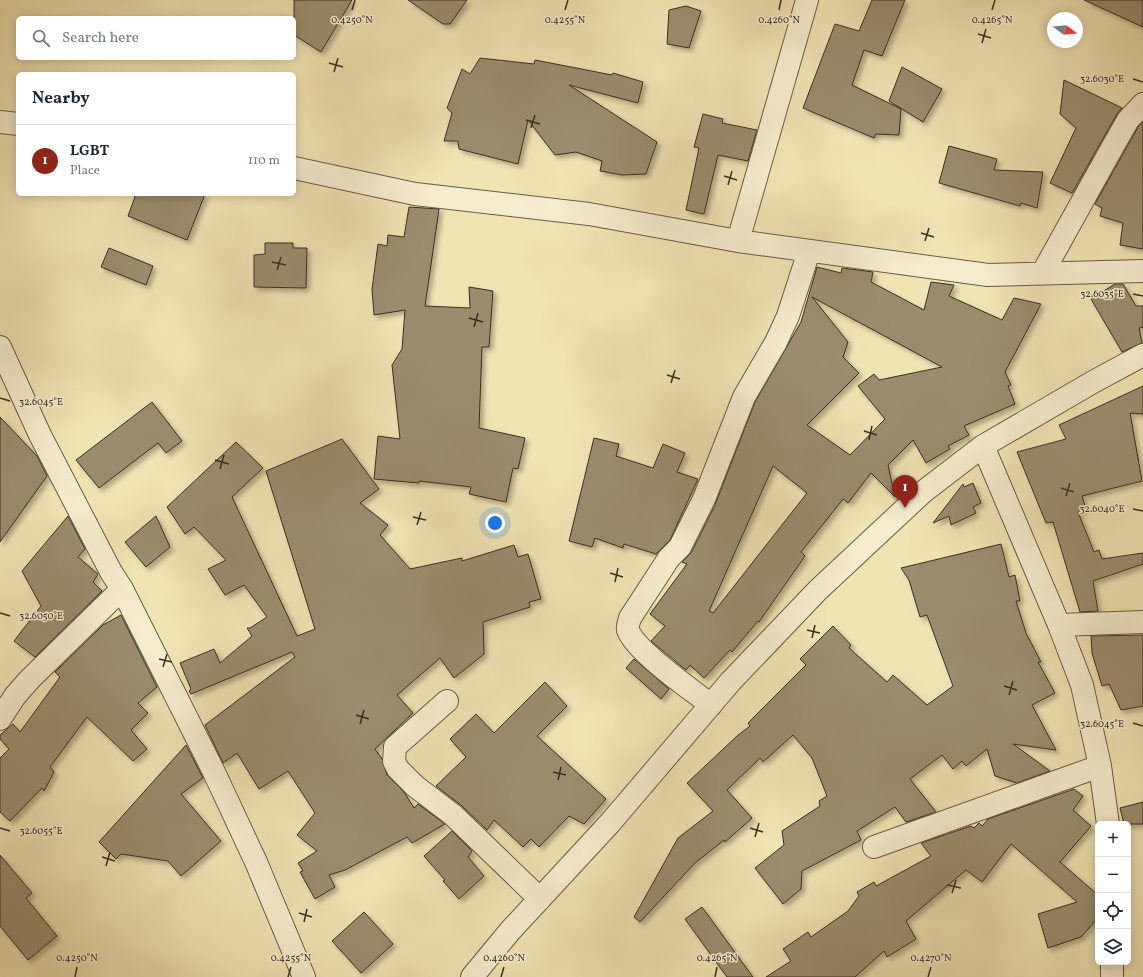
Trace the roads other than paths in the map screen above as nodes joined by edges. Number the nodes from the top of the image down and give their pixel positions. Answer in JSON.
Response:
{"nodes":[{"id":1,"x":807,"y":0,"type":"edge"},
{"id":2,"x":1143,"y":104,"type":"edge"},
{"id":3,"x":0,"y":122,"type":"edge"},
{"id":4,"x":16,"y":124,"type":"edge"},
{"id":5,"x":296,"y":168,"type":"edge"},
{"id":6,"x":738,"y":241,"type":"junction"},
{"id":7,"x":809,"y":251,"type":"junction"},
{"id":8,"x":1143,"y":271,"type":"edge"},
{"id":9,"x":1042,"y":274,"type":"junction"},
{"id":10,"x":0,"y":347,"type":"edge"},
{"id":11,"x":1143,"y":355,"type":"edge"},
{"id":12,"x":983,"y":446,"type":"junction"},
{"id":13,"x":122,"y":590,"type":"junction"},
{"id":14,"x":1143,"y":622,"type":"edge"},
{"id":15,"x":1059,"y":625,"type":"junction"},
{"id":16,"x":447,"y":701,"type":"dead end"},
{"id":17,"x":711,"y":705,"type":"junction"},
{"id":18,"x":0,"y":719,"type":"edge"},
{"id":19,"x":1100,"y":766,"type":"junction"},
{"id":20,"x":1108,"y":821,"type":"edge"},
{"id":21,"x":874,"y":847,"type":"dead end"},
{"id":22,"x":540,"y":899,"type":"junction"},
{"id":23,"x":1112,"y":965,"type":"edge"},
{"id":24,"x":304,"y":977,"type":"edge"},
{"id":25,"x":472,"y":977,"type":"edge"},
{"id":26,"x":1112,"y":977,"type":"edge"}],
"edges":[{"from":1,"to":6,"type":"street"},
{"from":2,"to":9,"type":"street"},
{"from":3,"to":4,"type":"street"},
{"from":5,"to":6,"type":"street"},
{"from":6,"to":7,"type":"street"},
{"from":7,"to":9,"type":"street"},
{"from":7,"to":17,"type":"street"},
{"from":8,"to":9,"type":"street"},
{"from":10,"to":13,"type":"street"},
{"from":11,"to":12,"type":"street"},
{"from":12,"to":15,"type":"street"},
{"from":12,"to":17,"type":"street"},
{"from":13,"to":18,"type":"street"},
{"from":13,"to":24,"type":"street"},
{"from":14,"to":15,"type":"street"},
{"from":15,"to":19,"type":"street"},
{"from":16,"to":22,"type":"street"},
{"from":17,"to":22,"type":"street"},
{"from":19,"to":20,"type":"street"},
{"from":19,"to":21,"type":"street"},
{"from":22,"to":25,"type":"street"},
{"from":23,"to":26,"type":"street"}]}
